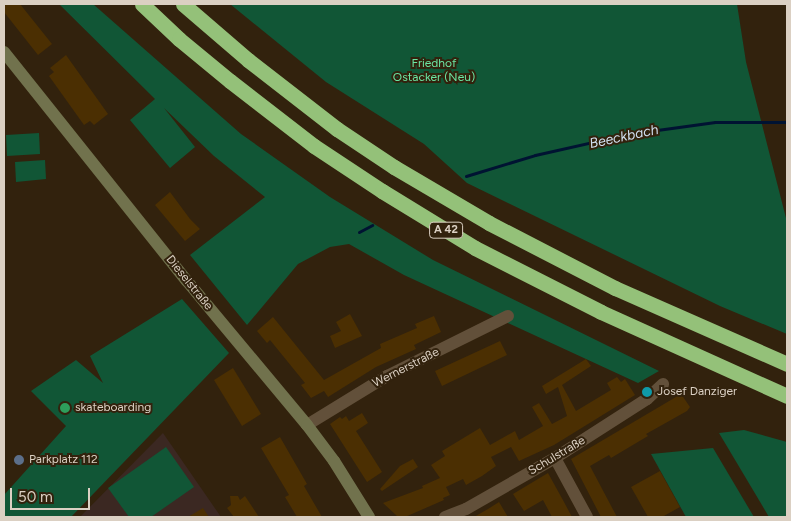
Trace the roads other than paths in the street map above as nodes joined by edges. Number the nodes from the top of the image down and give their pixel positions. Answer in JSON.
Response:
{"nodes":[{"id":1,"x":142,"y":4,"type":"edge"},
{"id":2,"x":183,"y":4,"type":"edge"},
{"id":3,"x":4,"y":52,"type":"edge"},
{"id":4,"x":508,"y":316,"type":"dead end"},
{"id":5,"x":787,"y":364,"type":"edge"},
{"id":6,"x":663,"y":384,"type":"dead end"},
{"id":7,"x":787,"y":396,"type":"edge"},
{"id":8,"x":307,"y":425,"type":"junction"},
{"id":9,"x":555,"y":458,"type":"junction"},
{"id":10,"x":369,"y":517,"type":"edge"},
{"id":11,"x":445,"y":517,"type":"edge"},
{"id":12,"x":587,"y":517,"type":"edge"}],
"edges":[{"from":1,"to":7,"type":"highway","number":"A 42"},
{"from":2,"to":5,"type":"highway","number":"A 42"},
{"from":3,"to":8,"type":"street","name":"Dieselstraße"},
{"from":4,"to":8,"type":"street","name":"Wernerstraße"},
{"from":6,"to":9,"type":"street","name":"Schulstraße"},
{"from":8,"to":10,"type":"street","name":"Dieselstraße"},
{"from":9,"to":11,"type":"street","name":"Schulstraße"},
{"from":9,"to":12,"type":"street"}]}
